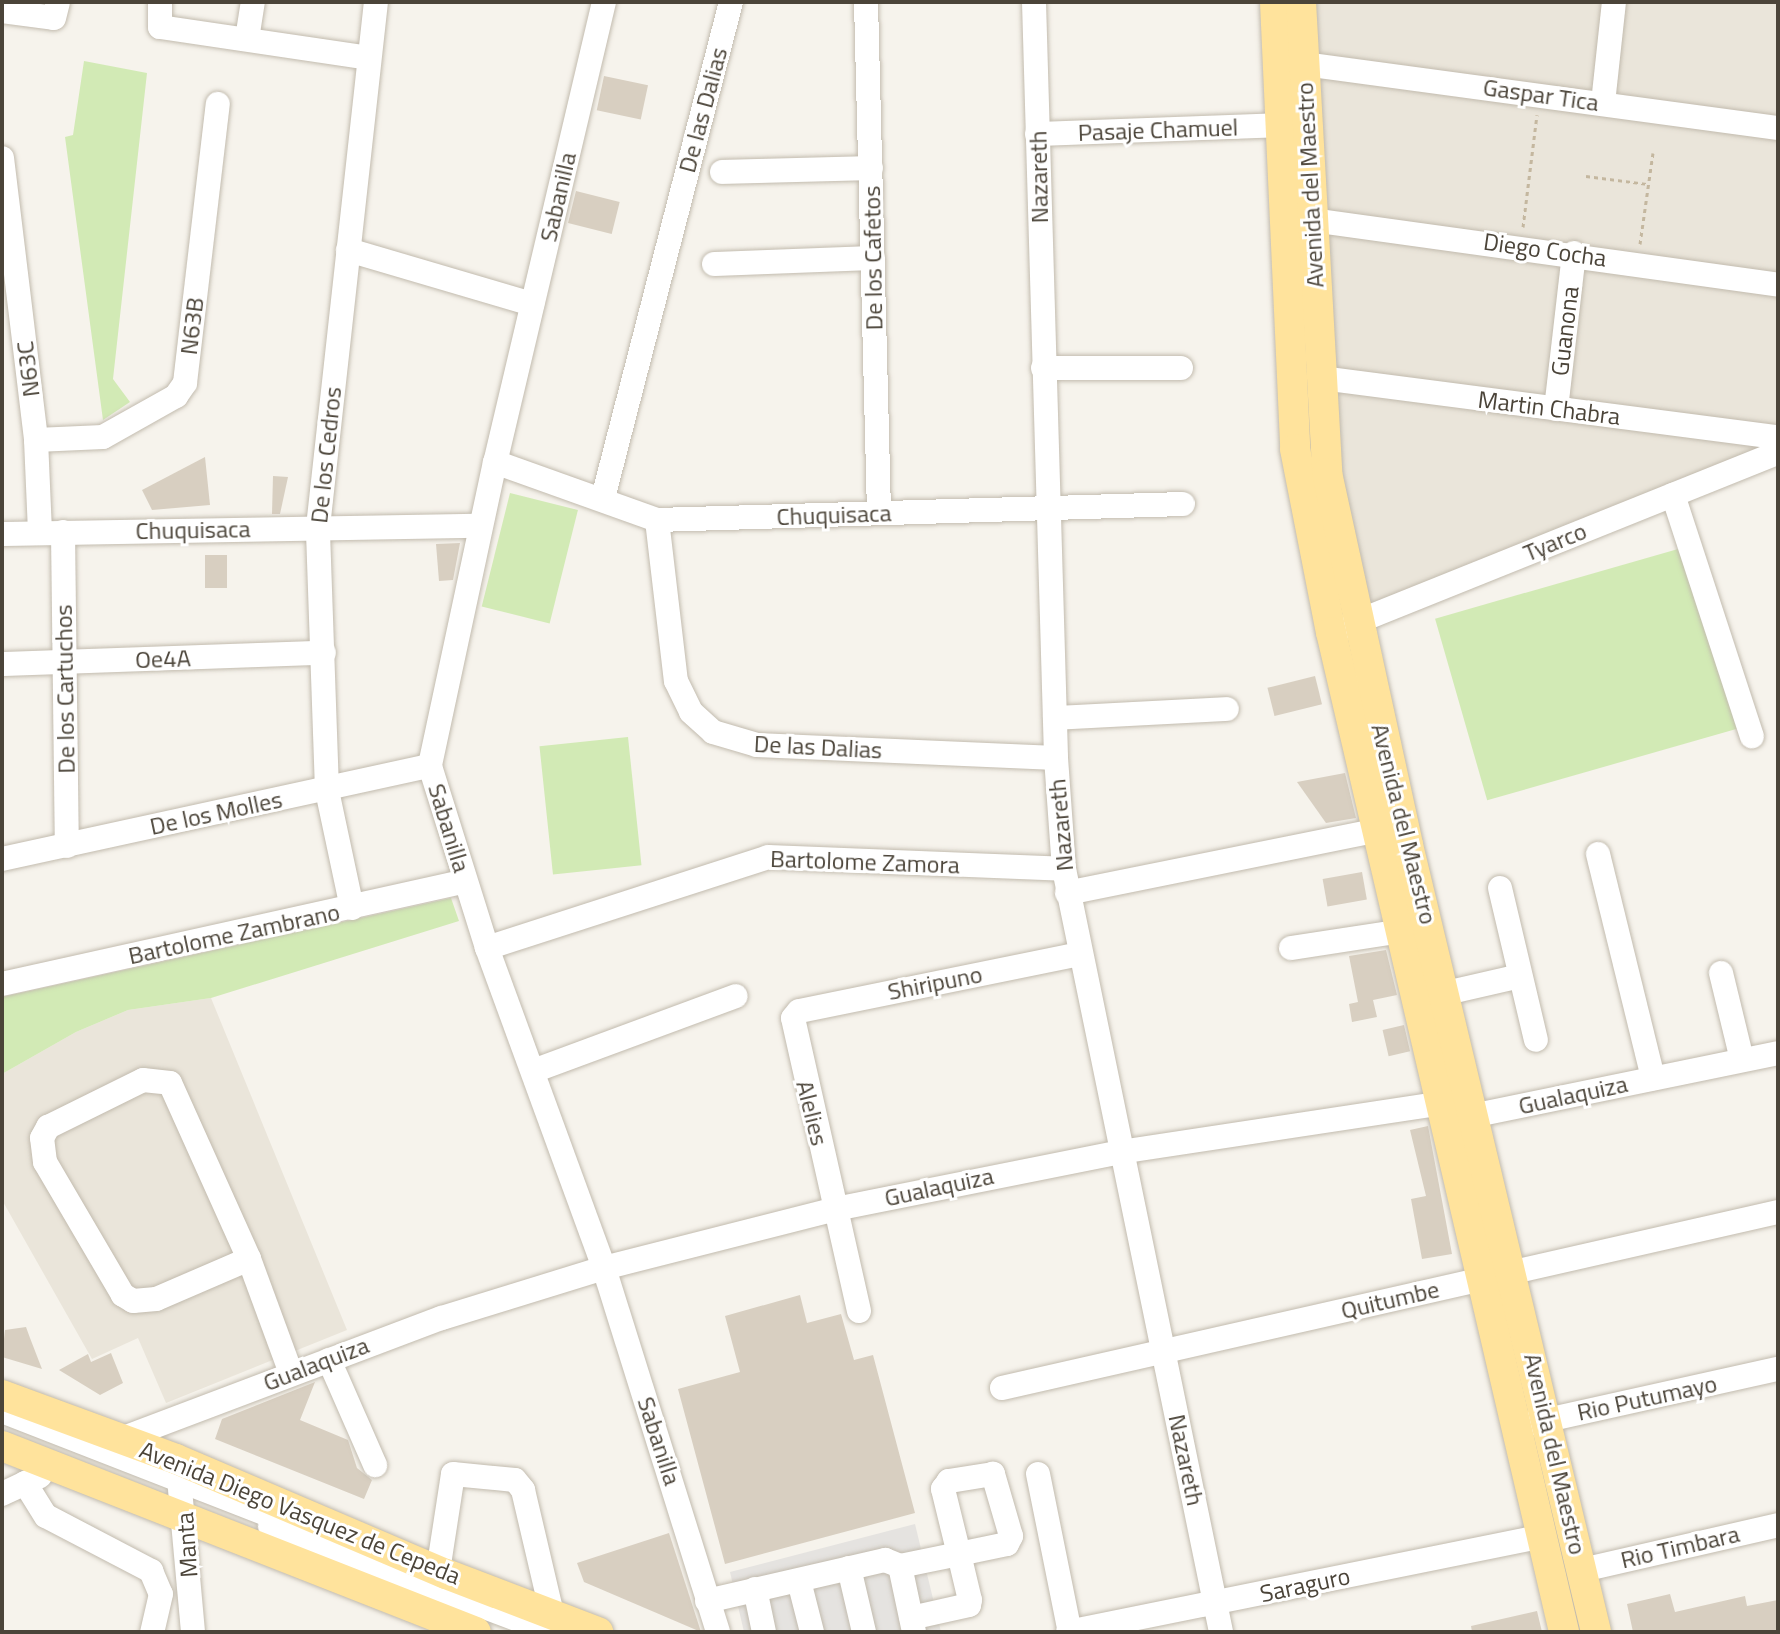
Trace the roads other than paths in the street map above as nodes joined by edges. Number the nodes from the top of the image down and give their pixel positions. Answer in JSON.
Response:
{"nodes":[{"id":1,"x":58,"y":2,"type":"edge"},
{"id":2,"x":160,"y":2,"type":"edge"},
{"id":3,"x":253,"y":2,"type":"edge"},
{"id":4,"x":376,"y":2,"type":"edge"},
{"id":5,"x":604,"y":2,"type":"edge"},
{"id":6,"x":731,"y":2,"type":"edge"},
{"id":7,"x":866,"y":2,"type":"edge"},
{"id":8,"x":1034,"y":2,"type":"edge"},
{"id":9,"x":1614,"y":2,"type":"edge"},
{"id":10,"x":2,"y":11,"type":"edge"},
{"id":11,"x":1288,"y":11,"type":"edge"},
{"id":12,"x":247,"y":39,"type":"junction"},
{"id":13,"x":369,"y":58,"type":"junction"},
{"id":14,"x":1304,"y":64,"type":"junction"},
{"id":15,"x":1603,"y":103,"type":"junction"},
{"id":16,"x":218,"y":104,"type":"dead end"},
{"id":17,"x":1279,"y":125,"type":"junction"},
{"id":18,"x":1778,"y":128,"type":"edge"},
{"id":19,"x":1037,"y":134,"type":"junction"},
{"id":20,"x":2,"y":158,"type":"edge"},
{"id":21,"x":871,"y":168,"type":"junction"},
{"id":22,"x":722,"y":172,"type":"dead end"},
{"id":23,"x":1312,"y":220,"type":"junction"},
{"id":24,"x":348,"y":250,"type":"junction"},
{"id":25,"x":1574,"y":253,"type":"junction"},
{"id":26,"x":873,"y":258,"type":"junction"},
{"id":27,"x":714,"y":264,"type":"dead end"},
{"id":28,"x":1299,"y":265,"type":"junction"},
{"id":29,"x":1778,"y":285,"type":"edge"},
{"id":30,"x":532,"y":304,"type":"junction"},
{"id":31,"x":1043,"y":368,"type":"junction"},
{"id":32,"x":1181,"y":368,"type":"dead end"},
{"id":33,"x":1321,"y":378,"type":"junction"},
{"id":34,"x":1556,"y":409,"type":"junction"},
{"id":35,"x":1778,"y":437,"type":"edge"},
{"id":36,"x":36,"y":440,"type":"junction"},
{"id":37,"x":1778,"y":453,"type":"edge"},
{"id":38,"x":495,"y":462,"type":"junction"},
{"id":39,"x":1673,"y":495,"type":"junction"},
{"id":40,"x":603,"y":498,"type":"junction"},
{"id":41,"x":1183,"y":504,"type":"dead end"},
{"id":42,"x":1047,"y":507,"type":"junction"},
{"id":43,"x":879,"y":513,"type":"junction"},
{"id":44,"x":657,"y":520,"type":"junction"},
{"id":45,"x":480,"y":526,"type":"junction"},
{"id":46,"x":318,"y":527,"type":"junction"},
{"id":47,"x":1324,"y":530,"type":"junction"},
{"id":48,"x":51,"y":533,"type":"junction"},
{"id":49,"x":2,"y":534,"type":"edge"},
{"id":50,"x":1344,"y":627,"type":"junction"},
{"id":51,"x":324,"y":653,"type":"junction"},
{"id":52,"x":64,"y":663,"type":"junction"},
{"id":53,"x":2,"y":664,"type":"edge"},
{"id":54,"x":1227,"y":709,"type":"dead end"},
{"id":55,"x":1055,"y":718,"type":"junction"},
{"id":56,"x":1752,"y":736,"type":"dead end"},
{"id":57,"x":1056,"y":758,"type":"junction"},
{"id":58,"x":430,"y":766,"type":"junction"},
{"id":59,"x":327,"y":790,"type":"junction"},
{"id":60,"x":1391,"y":828,"type":"junction"},
{"id":61,"x":67,"y":846,"type":"junction"},
{"id":62,"x":1598,"y":854,"type":"dead end"},
{"id":63,"x":2,"y":859,"type":"edge"},
{"id":64,"x":465,"y":881,"type":"junction"},
{"id":65,"x":1066,"y":881,"type":"junction"},
{"id":66,"x":1500,"y":888,"type":"dead end"},
{"id":67,"x":352,"y":908,"type":"junction"},
{"id":68,"x":1402,"y":931,"type":"junction"},
{"id":69,"x":487,"y":948,"type":"junction"},
{"id":70,"x":1291,"y":948,"type":"dead end"},
{"id":71,"x":1080,"y":954,"type":"junction"},
{"id":72,"x":1721,"y":973,"type":"dead end"},
{"id":73,"x":1520,"y":976,"type":"junction"},
{"id":74,"x":2,"y":984,"type":"edge"},
{"id":75,"x":1446,"y":993,"type":"junction"},
{"id":76,"x":736,"y":996,"type":"dead end"},
{"id":77,"x":793,"y":1018,"type":"joint"},
{"id":78,"x":1536,"y":1040,"type":"dead end"},
{"id":79,"x":1778,"y":1053,"type":"edge"},
{"id":80,"x":1742,"y":1060,"type":"junction"},
{"id":81,"x":533,"y":1071,"type":"junction"},
{"id":82,"x":1653,"y":1078,"type":"junction"},
{"id":83,"x":1444,"y":1103,"type":"junction"},
{"id":84,"x":1476,"y":1115,"type":"junction"},
{"id":85,"x":1120,"y":1152,"type":"junction"},
{"id":86,"x":836,"y":1209,"type":"junction"},
{"id":87,"x":1778,"y":1212,"type":"edge"},
{"id":88,"x":249,"y":1259,"type":"junction"},
{"id":89,"x":604,"y":1268,"type":"junction"},
{"id":90,"x":1513,"y":1271,"type":"junction"},
{"id":91,"x":1483,"y":1278,"type":"junction"},
{"id":92,"x":859,"y":1311,"type":"dead end"},
{"id":93,"x":1163,"y":1353,"type":"junction"},
{"id":94,"x":329,"y":1360,"type":"junction"},
{"id":95,"x":1778,"y":1369,"type":"edge"},
{"id":96,"x":291,"y":1373,"type":"junction"},
{"id":97,"x":1002,"y":1388,"type":"dead end"},
{"id":98,"x":2,"y":1395,"type":"edge"},
{"id":99,"x":2,"y":1411,"type":"edge"},
{"id":100,"x":1547,"y":1420,"type":"junction"},
{"id":101,"x":2,"y":1424,"type":"edge"},
{"id":102,"x":1515,"y":1428,"type":"junction"},
{"id":103,"x":121,"y":1439,"type":"junction"},
{"id":104,"x":2,"y":1446,"type":"edge"},
{"id":105,"x":375,"y":1465,"type":"dead end"},
{"id":106,"x":60,"y":1467,"type":"junction"},
{"id":107,"x":1038,"y":1474,"type":"dead end"},
{"id":108,"x":25,"y":1483,"type":"junction"},
{"id":109,"x":181,"y":1489,"type":"junction"},
{"id":110,"x":2,"y":1494,"type":"edge"},
{"id":111,"x":1778,"y":1525,"type":"edge"},
{"id":112,"x":1542,"y":1536,"type":"junction"},
{"id":113,"x":900,"y":1566,"type":"junction"},
{"id":114,"x":849,"y":1568,"type":"junction"},
{"id":115,"x":1582,"y":1570,"type":"junction"},
{"id":116,"x":438,"y":1571,"type":"junction"},
{"id":117,"x":799,"y":1581,"type":"junction"},
{"id":118,"x":755,"y":1589,"type":"junction"},
{"id":119,"x":707,"y":1601,"type":"junction"},
{"id":120,"x":1216,"y":1604,"type":"junction"},
{"id":121,"x":912,"y":1625,"type":"edge"},
{"id":122,"x":555,"y":1626,"type":"edge"},
{"id":123,"x":152,"y":1632,"type":"edge"},
{"id":124,"x":193,"y":1632,"type":"edge"},
{"id":125,"x":476,"y":1632,"type":"edge"},
{"id":126,"x":598,"y":1632,"type":"edge"},
{"id":127,"x":718,"y":1632,"type":"edge"},
{"id":128,"x":764,"y":1632,"type":"edge"},
{"id":129,"x":812,"y":1632,"type":"edge"},
{"id":130,"x":864,"y":1632,"type":"edge"},
{"id":131,"x":1069,"y":1632,"type":"edge"},
{"id":132,"x":1221,"y":1632,"type":"edge"},
{"id":133,"x":1564,"y":1632,"type":"edge"},
{"id":134,"x":1596,"y":1632,"type":"edge"}],
"edges":[{"from":1,"to":10,"type":"street"},
{"from":2,"to":12,"type":"street"},
{"from":3,"to":12,"type":"street"},
{"from":4,"to":13,"type":"street","name":"De los Cedros"},
{"from":5,"to":30,"type":"street","name":"Sabanilla"},
{"from":6,"to":40,"type":"street","name":"De las Dalias"},
{"from":7,"to":21,"type":"street","name":"De los Cafetos"},
{"from":8,"to":19,"type":"street","name":"Nazareth"},
{"from":9,"to":15,"type":"street"},
{"from":11,"to":14,"type":"main road","name":"Avenida del Maestro"},
{"from":11,"to":17,"type":"main road","name":"Avenida del Maestro"},
{"from":12,"to":13,"type":"street"},
{"from":13,"to":24,"type":"street","name":"De los Cedros"},
{"from":14,"to":15,"type":"street","name":"Gaspar Tica"},
{"from":14,"to":23,"type":"main road","name":"Avenida del Maestro"},
{"from":15,"to":18,"type":"street","name":"Gaspar Tica"},
{"from":16,"to":36,"type":"street","name":"N63B"},
{"from":17,"to":19,"type":"street","name":"Pasaje Chamuel"},
{"from":17,"to":28,"type":"main road","name":"Avenida del Maestro"},
{"from":19,"to":31,"type":"street","name":"Nazareth"},
{"from":20,"to":36,"type":"street","name":"N63C"},
{"from":21,"to":22,"type":"street"},
{"from":21,"to":26,"type":"street","name":"De los Cafetos"},
{"from":23,"to":25,"type":"street","name":"Diego Cocha"},
{"from":23,"to":28,"type":"main road","name":"Avenida del Maestro"},
{"from":24,"to":30,"type":"street"},
{"from":24,"to":46,"type":"street","name":"De los Cedros"},
{"from":25,"to":29,"type":"street","name":"Diego Cocha"},
{"from":25,"to":34,"type":"street","name":"Guanona"},
{"from":26,"to":27,"type":"street"},
{"from":26,"to":43,"type":"street","name":"De los Cafetos"},
{"from":28,"to":33,"type":"main road","name":"Avenida del Maestro"},
{"from":28,"to":47,"type":"main road","name":"Avenida del Maestro"},
{"from":30,"to":38,"type":"street","name":"Sabanilla"},
{"from":31,"to":32,"type":"street"},
{"from":31,"to":42,"type":"street","name":"Nazareth"},
{"from":33,"to":34,"type":"street","name":"Martin Chabra"},
{"from":33,"to":47,"type":"main road","name":"Avenida del Maestro"},
{"from":34,"to":35,"type":"street","name":"Martin Chabra"},
{"from":36,"to":48,"type":"street","name":"N63C"},
{"from":37,"to":39,"type":"street","name":"Tyarco"},
{"from":38,"to":40,"type":"street","name":"Chuquisaca"},
{"from":38,"to":45,"type":"street","name":"Sabanilla"},
{"from":39,"to":50,"type":"street","name":"Tyarco"},
{"from":39,"to":56,"type":"street"},
{"from":40,"to":44,"type":"street","name":"Chuquisaca"},
{"from":41,"to":42,"type":"street","name":"Chuquisaca"},
{"from":42,"to":43,"type":"street","name":"Chuquisaca"},
{"from":42,"to":55,"type":"street","name":"Nazareth"},
{"from":43,"to":44,"type":"street","name":"Chuquisaca"},
{"from":44,"to":57,"type":"street","name":"De las Dalias"},
{"from":45,"to":46,"type":"street","name":"Chuquisaca"},
{"from":45,"to":58,"type":"street","name":"Sabanilla"},
{"from":46,"to":48,"type":"street","name":"Chuquisaca"},
{"from":46,"to":51,"type":"street","name":"De los Cedros"},
{"from":47,"to":50,"type":"main road","name":"Avenida del Maestro"},
{"from":48,"to":49,"type":"street","name":"Chuquisaca"},
{"from":48,"to":52,"type":"street","name":"De los Cartuchos"},
{"from":50,"to":60,"type":"main road","name":"Avenida del Maestro"},
{"from":51,"to":52,"type":"street","name":"Oe4A"},
{"from":51,"to":59,"type":"street","name":"De los Cedros"},
{"from":52,"to":53,"type":"street","name":"Oe4A"},
{"from":52,"to":61,"type":"street","name":"De los Cartuchos"},
{"from":54,"to":55,"type":"street"},
{"from":55,"to":57,"type":"street","name":"Nazareth"},
{"from":57,"to":65,"type":"street","name":"Nazareth"},
{"from":58,"to":59,"type":"street","name":"De los Molles"},
{"from":58,"to":64,"type":"street","name":"Sabanilla"},
{"from":59,"to":61,"type":"street","name":"De los Molles"},
{"from":59,"to":67,"type":"street","name":"De los Cedros"},
{"from":60,"to":65,"type":"street","name":"Bartolome Zamora"},
{"from":60,"to":68,"type":"main road","name":"Avenida del Maestro"},
{"from":60,"to":75,"type":"main road","name":"Avenida del Maestro"},
{"from":61,"to":63,"type":"street","name":"De los Molles"},
{"from":62,"to":82,"type":"street"},
{"from":64,"to":67,"type":"street","name":"Bartolome Zambrano"},
{"from":64,"to":69,"type":"street","name":"Sabanilla"},
{"from":65,"to":69,"type":"street","name":"Bartolome Zamora"},
{"from":65,"to":71,"type":"street","name":"Nazareth"},
{"from":66,"to":73,"type":"street"},
{"from":67,"to":74,"type":"street","name":"Bartolome Zambrano"},
{"from":68,"to":70,"type":"street"},
{"from":68,"to":83,"type":"main road","name":"Avenida del Maestro"},
{"from":69,"to":81,"type":"street","name":"Sabanilla"},
{"from":71,"to":77,"type":"street","name":"Shiripuno"},
{"from":71,"to":85,"type":"street","name":"Nazareth"},
{"from":72,"to":80,"type":"street"},
{"from":73,"to":75,"type":"street"},
{"from":73,"to":78,"type":"street"},
{"from":75,"to":84,"type":"main road","name":"Avenida del Maestro"},
{"from":76,"to":81,"type":"street"},
{"from":77,"to":86,"type":"street","name":"Alelies"},
{"from":79,"to":80,"type":"street","name":"Gualaquiza"},
{"from":80,"to":82,"type":"street","name":"Gualaquiza"},
{"from":81,"to":89,"type":"street","name":"Sabanilla"},
{"from":82,"to":84,"type":"street","name":"Gualaquiza"},
{"from":83,"to":84,"type":"street","name":"Gualaquiza"},
{"from":83,"to":85,"type":"street","name":"Gualaquiza"},
{"from":83,"to":91,"type":"main road","name":"Avenida del Maestro"},
{"from":84,"to":90,"type":"main road","name":"Avenida del Maestro"},
{"from":85,"to":86,"type":"street","name":"Gualaquiza"},
{"from":85,"to":93,"type":"street","name":"Nazareth"},
{"from":86,"to":89,"type":"street","name":"Gualaquiza"},
{"from":86,"to":92,"type":"street","name":"Alelies"},
{"from":87,"to":90,"type":"street","name":"Quitumbe"},
{"from":88,"to":88,"type":"street"},
{"from":88,"to":96,"type":"street"},
{"from":89,"to":94,"type":"street","name":"Gualaquiza"},
{"from":89,"to":119,"type":"street","name":"Sabanilla"},
{"from":90,"to":91,"type":"street","name":"Quitumbe"},
{"from":90,"to":100,"type":"main road","name":"Avenida del Maestro"},
{"from":91,"to":93,"type":"street","name":"Quitumbe"},
{"from":91,"to":102,"type":"main road","name":"Avenida del Maestro"},
{"from":93,"to":97,"type":"street","name":"Quitumbe"},
{"from":93,"to":120,"type":"street","name":"Nazareth"},
{"from":94,"to":96,"type":"street","name":"Gualaquiza"},
{"from":94,"to":105,"type":"street"},
{"from":95,"to":100,"type":"street","name":"Rio Putumayo"},
{"from":96,"to":103,"type":"street","name":"Gualaquiza"},
{"from":98,"to":103,"type":"main road","name":"Avenida Diego Vasquez de Cepeda"},
{"from":99,"to":109,"type":"street"},
{"from":100,"to":102,"type":"street","name":"Rio Putumayo"},
{"from":100,"to":115,"type":"main road","name":"Avenida del Maestro"},
{"from":101,"to":109,"type":"street"},
{"from":102,"to":112,"type":"main road","name":"Avenida del Maestro"},
{"from":103,"to":109,"type":"main road","name":"Avenida Diego Vasquez de Cepeda"},
{"from":104,"to":106,"type":"main road","name":"Avenida Diego Vasquez de Cepeda"},
{"from":106,"to":108,"type":"street"},
{"from":106,"to":109,"type":"main road","name":"Avenida Diego Vasquez de Cepeda"},
{"from":107,"to":131,"type":"street"},
{"from":108,"to":110,"type":"street"},
{"from":108,"to":123,"type":"street"},
{"from":109,"to":116,"type":"main road","name":"Avenida Diego Vasquez de Cepeda"},
{"from":109,"to":122,"type":"street"},
{"from":109,"to":124,"type":"street","name":"Manta"},
{"from":109,"to":125,"type":"main road","name":"Avenida Diego Vasquez de Cepeda"},
{"from":111,"to":115,"type":"street","name":"Rio Timbara"},
{"from":112,"to":120,"type":"street","name":"Saraguro"},
{"from":112,"to":133,"type":"main road","name":"Avenida del Maestro"},
{"from":113,"to":114,"type":"street"},
{"from":113,"to":121,"type":"street"},
{"from":113,"to":121,"type":"street"},
{"from":114,"to":117,"type":"street"},
{"from":114,"to":130,"type":"street"},
{"from":115,"to":134,"type":"main road","name":"Avenida del Maestro"},
{"from":116,"to":122,"type":"main road","name":"Avenida Diego Vasquez de Cepeda"},
{"from":116,"to":122,"type":"street"},
{"from":117,"to":118,"type":"street"},
{"from":117,"to":129,"type":"street"},
{"from":118,"to":119,"type":"street"},
{"from":118,"to":128,"type":"street"},
{"from":119,"to":127,"type":"street","name":"Sabanilla"},
{"from":120,"to":131,"type":"street","name":"Saraguro"},
{"from":120,"to":132,"type":"street","name":"Nazareth"},
{"from":122,"to":126,"type":"main road","name":"Avenida Diego Vasquez de Cepeda"}]}
